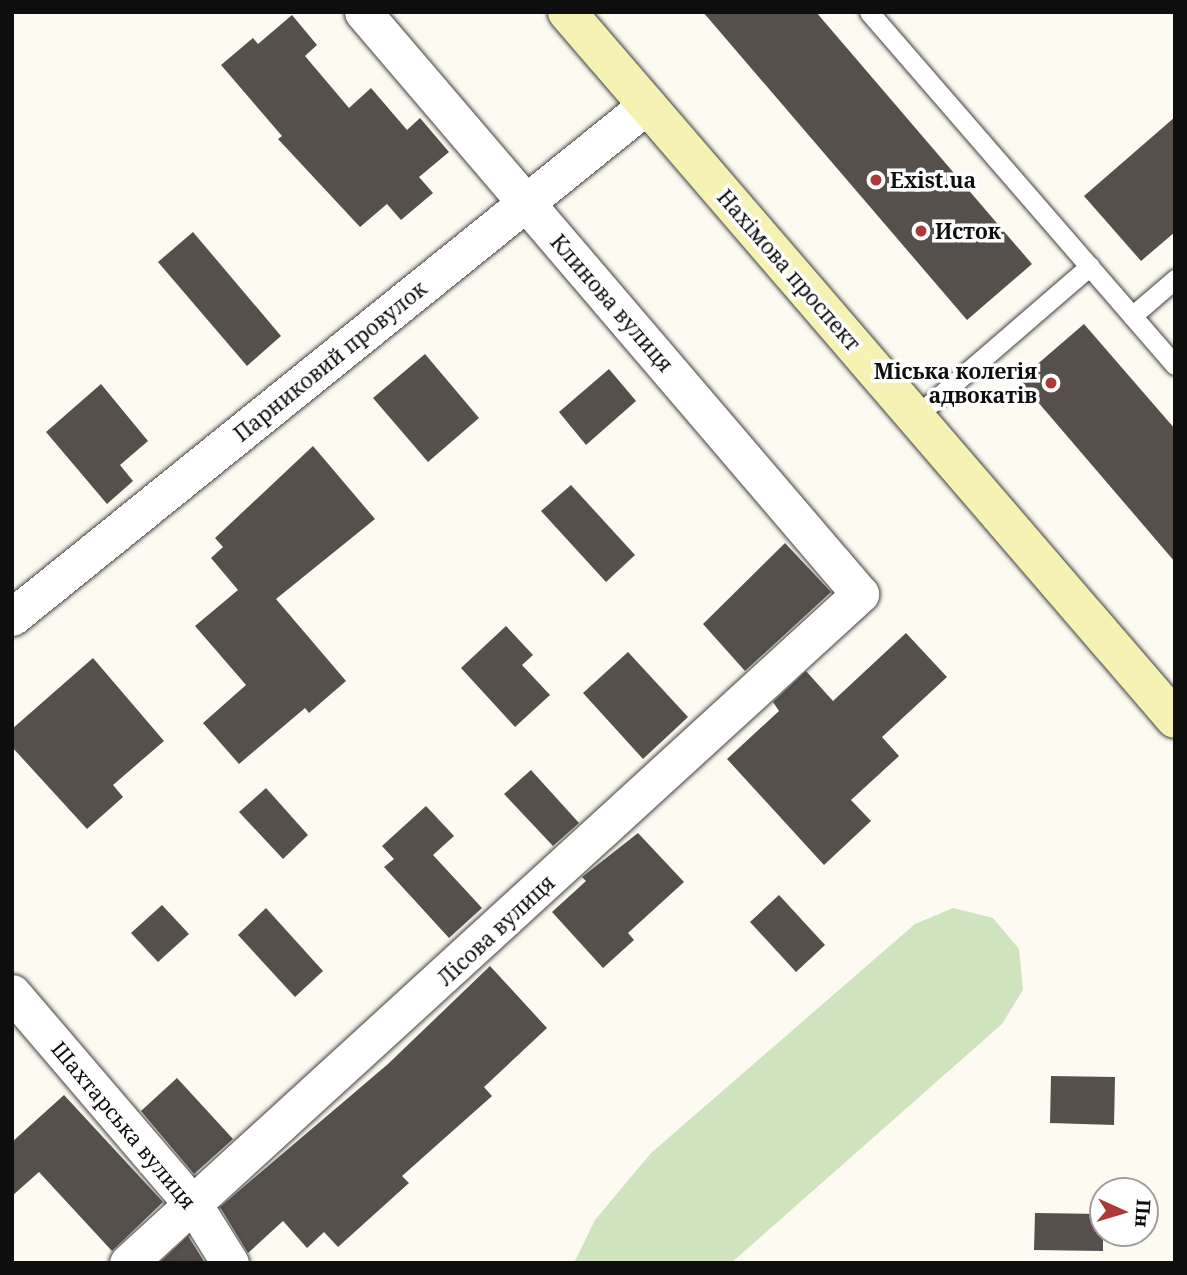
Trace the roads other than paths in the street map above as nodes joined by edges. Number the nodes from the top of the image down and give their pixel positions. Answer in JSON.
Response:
{"nodes":[{"id":1,"x":363,"y":12,"type":"edge"},
{"id":2,"x":567,"y":12,"type":"edge"},
{"id":3,"x":869,"y":12,"type":"edge"},
{"id":4,"x":647,"y":105,"type":"junction"},
{"id":5,"x":527,"y":203,"type":"junction"},
{"id":6,"x":1090,"y":266,"type":"junction"},
{"id":7,"x":1175,"y":279,"type":"edge"},
{"id":8,"x":1132,"y":316,"type":"junction"},
{"id":9,"x":1175,"y":365,"type":"edge"},
{"id":10,"x":915,"y":416,"type":"junction"},
{"id":11,"x":860,"y":594,"type":"joint"},
{"id":12,"x":12,"y":617,"type":"edge"},
{"id":13,"x":1175,"y":719,"type":"edge"},
{"id":14,"x":12,"y":993,"type":"edge"},
{"id":15,"x":195,"y":1207,"type":"junction"},
{"id":16,"x":128,"y":1263,"type":"edge"},
{"id":17,"x":230,"y":1263,"type":"edge"}],
"edges":[{"from":1,"to":5,"type":"street","name":"Клинова вулиця"},
{"from":2,"to":4,"type":"main road","name":"Нахімова проспект"},
{"from":3,"to":6,"type":"lane"},
{"from":4,"to":5,"type":"street","name":"Парниковий провулок"},
{"from":4,"to":10,"type":"main road","name":"Нахімова проспект"},
{"from":5,"to":11,"type":"street","name":"Клинова вулиця"},
{"from":5,"to":12,"type":"street","name":"Парниковий провулок"},
{"from":6,"to":8,"type":"lane"},
{"from":6,"to":10,"type":"lane"},
{"from":7,"to":8,"type":"lane"},
{"from":8,"to":9,"type":"lane"},
{"from":10,"to":13,"type":"main road","name":"Нахімова проспект"},
{"from":11,"to":15,"type":"street","name":"Лісова вулиця"},
{"from":14,"to":15,"type":"street","name":"Шахтарська вулиця"},
{"from":15,"to":16,"type":"street","name":"Лісова вулиця"},
{"from":15,"to":17,"type":"street","name":"Шахтарська вулиця"}]}
